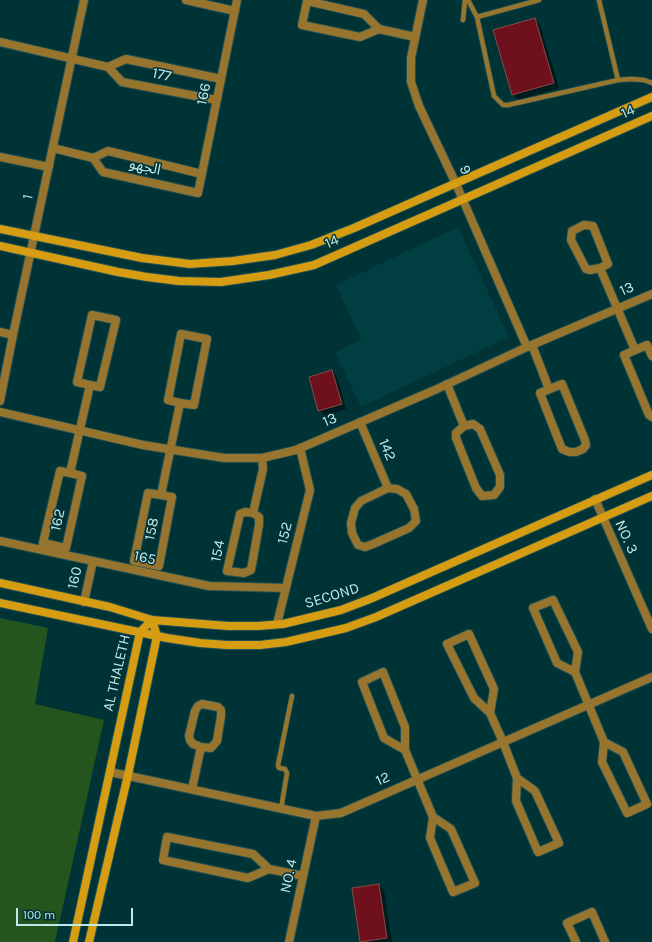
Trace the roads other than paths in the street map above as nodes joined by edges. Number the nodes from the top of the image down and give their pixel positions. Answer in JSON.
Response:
{"nodes":[{"id":1,"x":84,"y":0,"type":"edge"},
{"id":2,"x":186,"y":0,"type":"edge"},
{"id":3,"x":237,"y":0,"type":"edge"},
{"id":4,"x":423,"y":0,"type":"edge"},
{"id":5,"x":465,"y":0,"type":"edge"},
{"id":6,"x":468,"y":0,"type":"edge"},
{"id":7,"x":539,"y":0,"type":"edge"},
{"id":8,"x":599,"y":0,"type":"edge"},
{"id":9,"x":235,"y":10,"type":"junction"},
{"id":10,"x":477,"y":17,"type":"junction"},
{"id":11,"x":462,"y":20,"type":"dead end"},
{"id":12,"x":379,"y":29,"type":"junction"},
{"id":13,"x":415,"y":36,"type":"junction"},
{"id":14,"x":0,"y":42,"type":"edge"},
{"id":15,"x":72,"y":59,"type":"junction"},
{"id":16,"x":108,"y":67,"type":"junction"},
{"id":17,"x":221,"y":79,"type":"junction"},
{"id":18,"x":618,"y":80,"type":"junction"},
{"id":19,"x":652,"y":82,"type":"edge"},
{"id":20,"x":652,"y":97,"type":"edge"},
{"id":21,"x":217,"y":100,"type":"junction"},
{"id":22,"x":652,"y":116,"type":"edge"},
{"id":23,"x":53,"y":148,"type":"junction"},
{"id":24,"x":0,"y":157,"type":"edge"},
{"id":25,"x":94,"y":158,"type":"junction"},
{"id":26,"x":49,"y":167,"type":"junction"},
{"id":27,"x":202,"y":174,"type":"junction"},
{"id":28,"x":456,"y":184,"type":"junction"},
{"id":29,"x":198,"y":193,"type":"joint"},
{"id":30,"x":462,"y":200,"type":"junction"},
{"id":31,"x":0,"y":229,"type":"edge"},
{"id":32,"x":34,"y":236,"type":"junction"},
{"id":33,"x":0,"y":246,"type":"edge"},
{"id":34,"x":31,"y":253,"type":"junction"},
{"id":35,"x":600,"y":268,"type":"junction"},
{"id":36,"x":652,"y":294,"type":"edge"},
{"id":37,"x":618,"y":308,"type":"junction"},
{"id":38,"x":0,"y":332,"type":"edge"},
{"id":39,"x":13,"y":335,"type":"junction"},
{"id":40,"x":530,"y":346,"type":"junction"},
{"id":41,"x":635,"y":350,"type":"junction"},
{"id":42,"x":652,"y":356,"type":"edge"},
{"id":43,"x":447,"y":384,"type":"junction"},
{"id":44,"x":90,"y":385,"type":"junction"},
{"id":45,"x":549,"y":389,"type":"junction"},
{"id":46,"x":0,"y":401,"type":"edge"},
{"id":47,"x":180,"y":403,"type":"junction"},
{"id":48,"x":0,"y":412,"type":"edge"},
{"id":49,"x":652,"y":417,"type":"edge"},
{"id":50,"x":360,"y":422,"type":"junction"},
{"id":51,"x":464,"y":426,"type":"junction"},
{"id":52,"x":80,"y":430,"type":"junction"},
{"id":53,"x":300,"y":448,"type":"junction"},
{"id":54,"x":171,"y":449,"type":"junction"},
{"id":55,"x":262,"y":458,"type":"junction"},
{"id":56,"x":70,"y":473,"type":"junction"},
{"id":57,"x":652,"y":475,"type":"edge"},
{"id":58,"x":388,"y":488,"type":"junction"},
{"id":59,"x":161,"y":495,"type":"junction"},
{"id":60,"x":652,"y":496,"type":"edge"},
{"id":61,"x":595,"y":499,"type":"junction"},
{"id":62,"x":253,"y":513,"type":"junction"},
{"id":63,"x":602,"y":517,"type":"junction"},
{"id":64,"x":0,"y":541,"type":"edge"},
{"id":65,"x":93,"y":561,"type":"junction"},
{"id":66,"x":0,"y":583,"type":"edge"},
{"id":67,"x":286,"y":588,"type":"junction"},
{"id":68,"x":84,"y":602,"type":"junction"},
{"id":69,"x":0,"y":603,"type":"edge"},
{"id":70,"x":152,"y":620,"type":"junction"},
{"id":71,"x":276,"y":624,"type":"junction"},
{"id":72,"x":652,"y":629,"type":"edge"},
{"id":73,"x":140,"y":632,"type":"junction"},
{"id":74,"x":157,"y":636,"type":"junction"},
{"id":75,"x":575,"y":672,"type":"junction"},
{"id":76,"x":652,"y":677,"type":"edge"},
{"id":77,"x":292,"y":696,"type":"dead end"},
{"id":78,"x":589,"y":704,"type":"junction"},
{"id":79,"x":490,"y":713,"type":"junction"},
{"id":80,"x":503,"y":742,"type":"junction"},
{"id":81,"x":604,"y":742,"type":"junction"},
{"id":82,"x":201,"y":747,"type":"junction"},
{"id":83,"x":405,"y":750,"type":"junction"},
{"id":84,"x":110,"y":772,"type":"junction"},
{"id":85,"x":128,"y":776,"type":"junction"},
{"id":86,"x":518,"y":778,"type":"junction"},
{"id":87,"x":417,"y":779,"type":"junction"},
{"id":88,"x":192,"y":789,"type":"junction"},
{"id":89,"x":281,"y":808,"type":"junction"},
{"id":90,"x":316,"y":816,"type":"junction"},
{"id":91,"x":433,"y":816,"type":"junction"},
{"id":92,"x":269,"y":869,"type":"junction"},
{"id":93,"x":303,"y":876,"type":"junction"},
{"id":94,"x":73,"y":942,"type":"edge"},
{"id":95,"x":89,"y":942,"type":"edge"},
{"id":96,"x":289,"y":942,"type":"edge"},
{"id":97,"x":576,"y":942,"type":"edge"},
{"id":98,"x":605,"y":942,"type":"edge"}],
"edges":[{"from":1,"to":15,"type":"street","name":"1"},
{"from":2,"to":9,"type":"street"},
{"from":3,"to":9,"type":"street","name":"166"},
{"from":4,"to":13,"type":"street","name":"9"},
{"from":5,"to":11,"type":"lane"},
{"from":6,"to":10,"type":"lane"},
{"from":7,"to":10,"type":"lane"},
{"from":8,"to":18,"type":"lane"},
{"from":9,"to":17,"type":"street","name":"166"},
{"from":10,"to":18,"type":"lane"},
{"from":12,"to":12,"type":"street"},
{"from":12,"to":13,"type":"street"},
{"from":13,"to":28,"type":"street","name":"9"},
{"from":14,"to":15,"type":"street"},
{"from":15,"to":16,"type":"street"},
{"from":15,"to":23,"type":"street","name":"1"},
{"from":16,"to":17,"type":"street","name":"177"},
{"from":16,"to":21,"type":"street","name":"177"},
{"from":17,"to":21,"type":"street","name":"166"},
{"from":18,"to":19,"type":"lane"},
{"from":20,"to":28,"type":"street","name":"14"},
{"from":21,"to":27,"type":"street","name":"166"},
{"from":22,"to":30,"type":"street","name":"14"},
{"from":23,"to":25,"type":"street"},
{"from":23,"to":26,"type":"street","name":"1"},
{"from":24,"to":26,"type":"street"},
{"from":25,"to":27,"type":"street","name":"الجهو"},
{"from":25,"to":29,"type":"street","name":"الجهو"},
{"from":26,"to":32,"type":"street","name":"1"},
{"from":27,"to":29,"type":"street","name":"166"},
{"from":28,"to":30,"type":"street","name":"9"},
{"from":28,"to":32,"type":"street","name":"14"},
{"from":30,"to":34,"type":"street","name":"14"},
{"from":30,"to":40,"type":"street","name":"9"},
{"from":31,"to":32,"type":"street","name":"14"},
{"from":32,"to":34,"type":"street","name":"1"},
{"from":33,"to":34,"type":"street","name":"14"},
{"from":34,"to":39,"type":"street","name":"1"},
{"from":35,"to":35,"type":"street"},
{"from":35,"to":37,"type":"street"},
{"from":36,"to":37,"type":"street","name":"13"},
{"from":37,"to":40,"type":"street","name":"13"},
{"from":37,"to":41,"type":"street"},
{"from":38,"to":39,"type":"street"},
{"from":39,"to":46,"type":"street","name":"1"},
{"from":40,"to":43,"type":"street","name":"13"},
{"from":40,"to":45,"type":"street","name":"9"},
{"from":41,"to":42,"type":"street"},
{"from":41,"to":49,"type":"street"},
{"from":43,"to":50,"type":"street","name":"13"},
{"from":43,"to":51,"type":"street"},
{"from":44,"to":44,"type":"street"},
{"from":44,"to":52,"type":"street"},
{"from":45,"to":45,"type":"street"},
{"from":47,"to":47,"type":"street"},
{"from":47,"to":54,"type":"street"},
{"from":48,"to":52,"type":"street","name":"13"},
{"from":50,"to":53,"type":"street","name":"13"},
{"from":50,"to":58,"type":"street","name":"142"},
{"from":51,"to":51,"type":"street"},
{"from":52,"to":54,"type":"street","name":"13"},
{"from":52,"to":56,"type":"street"},
{"from":53,"to":55,"type":"street","name":"13"},
{"from":53,"to":67,"type":"street","name":"152"},
{"from":54,"to":55,"type":"street","name":"13"},
{"from":54,"to":59,"type":"street"},
{"from":55,"to":62,"type":"street","name":"154"},
{"from":56,"to":56,"type":"street","name":"162"},
{"from":57,"to":61,"type":"street","name":"SECOND"},
{"from":58,"to":58,"type":"street"},
{"from":59,"to":59,"type":"street","name":"158"},
{"from":60,"to":63,"type":"street"},
{"from":61,"to":63,"type":"street","name":"NO. 3"},
{"from":61,"to":71,"type":"street","name":"SECOND"},
{"from":62,"to":62,"type":"street","name":"154"},
{"from":63,"to":72,"type":"street","name":"NO. 3"},
{"from":63,"to":74,"type":"street"},
{"from":64,"to":65,"type":"street","name":"165"},
{"from":65,"to":67,"type":"street","name":"165"},
{"from":65,"to":68,"type":"street","name":"160"},
{"from":66,"to":68,"type":"street","name":"SECOND"},
{"from":67,"to":71,"type":"street","name":"152"},
{"from":68,"to":70,"type":"street","name":"SECOND"},
{"from":69,"to":73,"type":"street"},
{"from":70,"to":71,"type":"street","name":"SECOND"},
{"from":70,"to":73,"type":"street","name":"AL THALETH"},
{"from":70,"to":74,"type":"street","name":"AL THALETH"},
{"from":73,"to":74,"type":"street"},
{"from":73,"to":84,"type":"street","name":"AL THALETH"},
{"from":74,"to":85,"type":"street","name":"AL THALETH"},
{"from":75,"to":75,"type":"street"},
{"from":75,"to":78,"type":"street"},
{"from":76,"to":78,"type":"street","name":"12"},
{"from":77,"to":89,"type":"lane"},
{"from":78,"to":80,"type":"street","name":"12"},
{"from":78,"to":81,"type":"street"},
{"from":79,"to":79,"type":"street"},
{"from":79,"to":80,"type":"street"},
{"from":80,"to":86,"type":"street"},
{"from":80,"to":87,"type":"street","name":"12"},
{"from":81,"to":81,"type":"street"},
{"from":82,"to":82,"type":"street"},
{"from":82,"to":88,"type":"street"},
{"from":83,"to":83,"type":"street"},
{"from":83,"to":87,"type":"street"},
{"from":84,"to":85,"type":"street","name":"12"},
{"from":84,"to":94,"type":"street","name":"AL THALETH"},
{"from":85,"to":88,"type":"street","name":"12"},
{"from":85,"to":95,"type":"street","name":"AL THALETH"},
{"from":86,"to":86,"type":"street"},
{"from":87,"to":90,"type":"street","name":"12"},
{"from":87,"to":91,"type":"street"},
{"from":88,"to":89,"type":"street","name":"12"},
{"from":89,"to":90,"type":"street","name":"12"},
{"from":90,"to":93,"type":"street","name":"NO. 4"},
{"from":91,"to":91,"type":"street"},
{"from":92,"to":92,"type":"street"},
{"from":92,"to":93,"type":"street"},
{"from":93,"to":96,"type":"street","name":"NO. 4"},
{"from":97,"to":98,"type":"street"}]}
